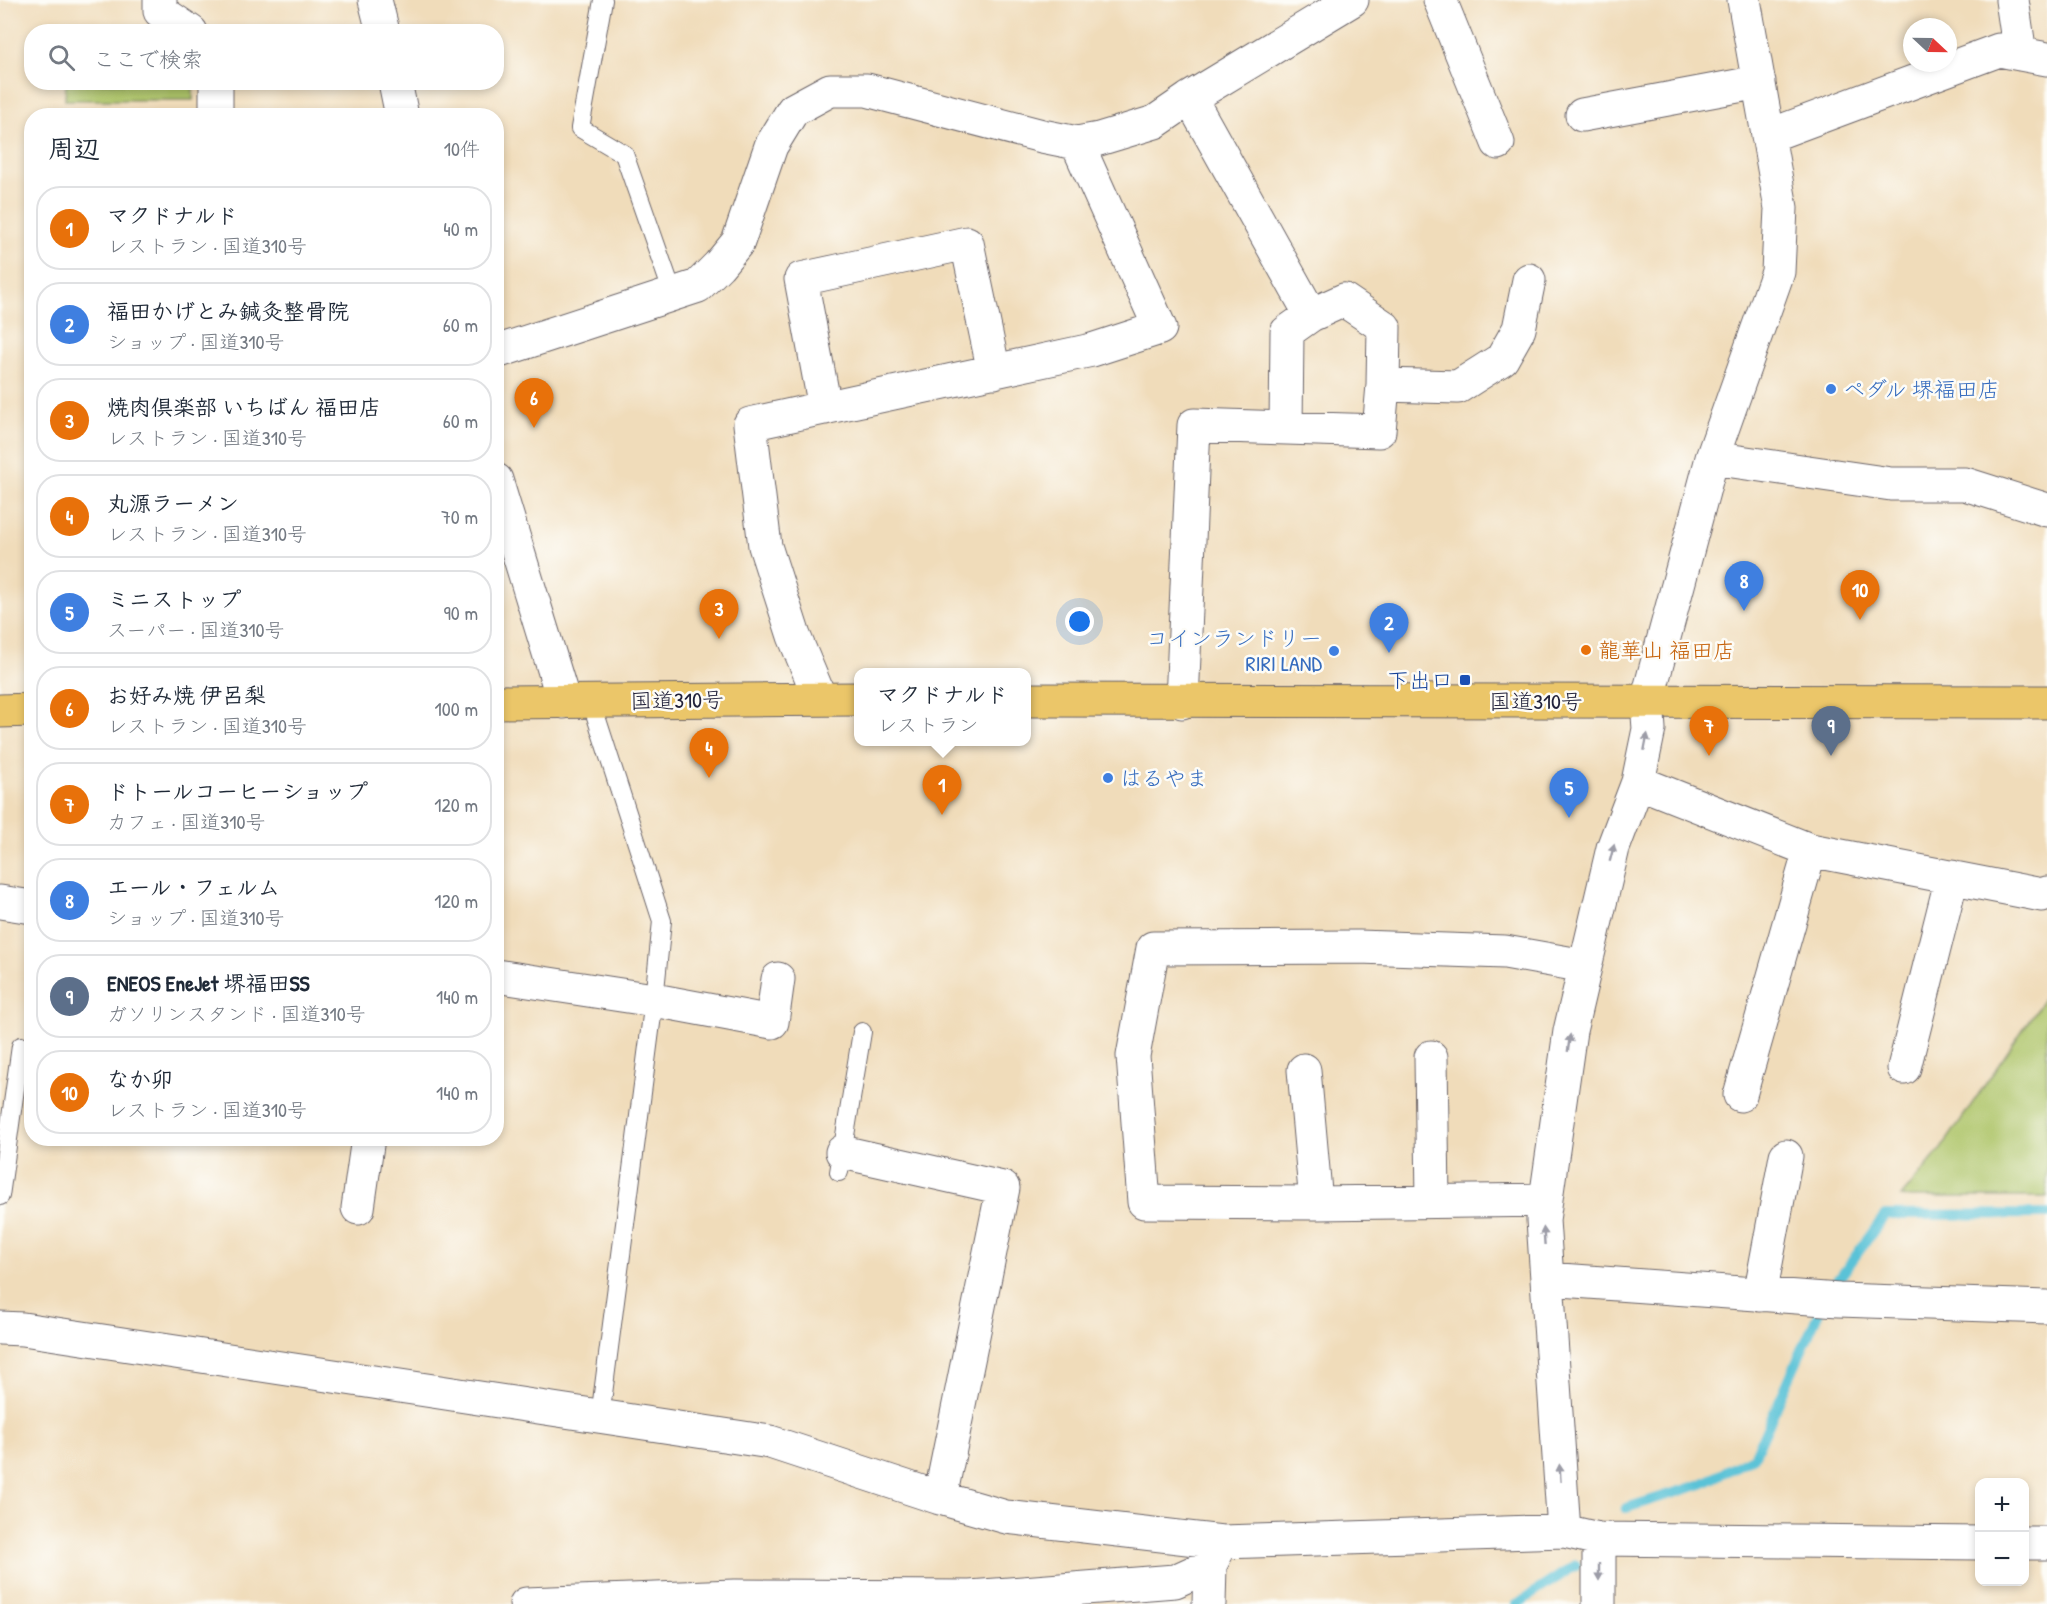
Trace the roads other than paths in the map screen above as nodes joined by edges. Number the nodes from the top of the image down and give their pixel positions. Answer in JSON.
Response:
{"nodes":[{"id":1,"x":160,"y":0,"type":"edge"},
{"id":2,"x":375,"y":0,"type":"edge"},
{"id":3,"x":603,"y":0,"type":"edge"},
{"id":4,"x":1352,"y":0,"type":"edge"},
{"id":5,"x":1440,"y":0,"type":"edge"},
{"id":6,"x":1744,"y":0,"type":"edge"},
{"id":7,"x":2012,"y":0,"type":"edge"},
{"id":8,"x":179,"y":24,"type":"edge"},
{"id":9,"x":381,"y":24,"type":"edge"},
{"id":10,"x":2034,"y":56,"type":"edge"},
{"id":11,"x":1759,"y":82,"type":"junction"},
{"id":12,"x":216,"y":90,"type":"edge"},
{"id":13,"x":397,"y":90,"type":"edge"},
{"id":14,"x":1190,"y":98,"type":"junction"},
{"id":15,"x":216,"y":108,"type":"edge"},
{"id":16,"x":400,"y":108,"type":"edge"},
{"id":17,"x":1582,"y":115,"type":"dead end"},
{"id":18,"x":1768,"y":136,"type":"junction"},
{"id":19,"x":1077,"y":142,"type":"junction"},
{"id":20,"x":1497,"y":143,"type":"dead end"},
{"id":21,"x":1529,"y":280,"type":"dead end"},
{"id":22,"x":673,"y":294,"type":"junction"},
{"id":23,"x":1311,"y":315,"type":"junction"},
{"id":24,"x":504,"y":349,"type":"edge"},
{"id":25,"x":994,"y":372,"type":"junction"},
{"id":26,"x":1383,"y":385,"type":"junction"},
{"id":27,"x":825,"y":408,"type":"junction"},
{"id":28,"x":1286,"y":428,"type":"junction"},
{"id":29,"x":1712,"y":458,"type":"junction"},
{"id":30,"x":504,"y":502,"type":"edge"},
{"id":31,"x":2047,"y":510,"type":"edge"},
{"id":32,"x":820,"y":698,"type":"junction"},
{"id":33,"x":854,"y":699,"type":"edge"},
{"id":34,"x":1031,"y":700,"type":"edge"},
{"id":35,"x":577,"y":701,"type":"junction"},
{"id":36,"x":1647,"y":701,"type":"junction"},
{"id":37,"x":504,"y":702,"type":"edge"},
{"id":38,"x":1182,"y":702,"type":"junction"},
{"id":39,"x":2047,"y":702,"type":"edge"},
{"id":40,"x":24,"y":710,"type":"edge"},
{"id":41,"x":0,"y":711,"type":"edge"},
{"id":42,"x":1638,"y":782,"type":"junction"},
{"id":43,"x":1810,"y":850,"type":"junction"},
{"id":44,"x":1952,"y":877,"type":"junction"},
{"id":45,"x":2047,"y":893,"type":"edge"},
{"id":46,"x":0,"y":902,"type":"edge"},
{"id":47,"x":24,"y":906,"type":"edge"},
{"id":48,"x":1585,"y":966,"type":"junction"},
{"id":49,"x":504,"y":977,"type":"edge"},
{"id":50,"x":778,"y":979,"type":"dead end"},
{"id":51,"x":654,"y":1000,"type":"junction"},
{"id":52,"x":862,"y":1032,"type":"dead end"},
{"id":53,"x":21,"y":1046,"type":"dead end"},
{"id":54,"x":1431,"y":1057,"type":"dead end"},
{"id":55,"x":1904,"y":1068,"type":"dead end"},
{"id":56,"x":1304,"y":1070,"type":"dead end"},
{"id":57,"x":1740,"y":1095,"type":"dead end"},
{"id":58,"x":367,"y":1146,"type":"edge"},
{"id":59,"x":1786,"y":1156,"type":"dead end"},
{"id":60,"x":840,"y":1162,"type":"joint"},
{"id":61,"x":0,"y":1196,"type":"edge"},
{"id":62,"x":1546,"y":1200,"type":"junction"},
{"id":63,"x":1433,"y":1201,"type":"junction"},
{"id":64,"x":1316,"y":1203,"type":"junction"},
{"id":65,"x":358,"y":1208,"type":"dead end"},
{"id":66,"x":1547,"y":1279,"type":"junction"},
{"id":67,"x":1760,"y":1294,"type":"junction"},
{"id":68,"x":2047,"y":1307,"type":"edge"},
{"id":69,"x":0,"y":1328,"type":"edge"},
{"id":70,"x":600,"y":1417,"type":"junction"},
{"id":71,"x":940,"y":1498,"type":"junction"},
{"id":72,"x":1564,"y":1531,"type":"junction"},
{"id":73,"x":1599,"y":1539,"type":"junction"},
{"id":74,"x":1975,"y":1543,"type":"edge"},
{"id":75,"x":2029,"y":1543,"type":"edge"},
{"id":76,"x":2047,"y":1543,"type":"edge"},
{"id":77,"x":1216,"y":1553,"type":"junction"},
{"id":78,"x":971,"y":1601,"type":"edge"},
{"id":79,"x":526,"y":1604,"type":"edge"},
{"id":80,"x":1209,"y":1604,"type":"edge"},
{"id":81,"x":1599,"y":1604,"type":"edge"}],
"edges":[{"from":1,"to":8,"type":"street"},
{"from":2,"to":9,"type":"street"},
{"from":3,"to":22,"type":"lane"},
{"from":4,"to":14,"type":"street"},
{"from":5,"to":20,"type":"street"},
{"from":6,"to":11,"type":"street"},
{"from":7,"to":10,"type":"street"},
{"from":10,"to":18,"type":"street"},
{"from":11,"to":17,"type":"street"},
{"from":11,"to":18,"type":"street"},
{"from":12,"to":15,"type":"street"},
{"from":13,"to":16,"type":"street"},
{"from":14,"to":19,"type":"street"},
{"from":14,"to":23,"type":"street"},
{"from":18,"to":29,"type":"street"},
{"from":19,"to":22,"type":"street"},
{"from":19,"to":25,"type":"street"},
{"from":21,"to":26,"type":"street"},
{"from":22,"to":24,"type":"street"},
{"from":23,"to":26,"type":"street"},
{"from":23,"to":28,"type":"street"},
{"from":25,"to":27,"type":"street"},
{"from":25,"to":27,"type":"street"},
{"from":26,"to":28,"type":"street"},
{"from":27,"to":32,"type":"street"},
{"from":28,"to":38,"type":"street"},
{"from":29,"to":31,"type":"street"},
{"from":29,"to":36,"type":"street"},
{"from":30,"to":35,"type":"street"},
{"from":32,"to":33,"type":"highway","name":"国道310号"},
{"from":32,"to":35,"type":"highway","name":"国道310号"},
{"from":34,"to":38,"type":"highway","name":"国道310号"},
{"from":35,"to":37,"type":"highway","name":"国道310号"},
{"from":35,"to":51,"type":"lane"},
{"from":36,"to":38,"type":"highway","name":"国道310号"},
{"from":36,"to":39,"type":"highway","name":"国道310号"},
{"from":42,"to":36,"type":"street","one_way":true},
{"from":40,"to":41,"type":"highway"},
{"from":42,"to":43,"type":"street"},
{"from":48,"to":42,"type":"street","one_way":true},
{"from":43,"to":44,"type":"street"},
{"from":43,"to":57,"type":"street"},
{"from":44,"to":45,"type":"street"},
{"from":44,"to":55,"type":"street"},
{"from":46,"to":47,"type":"street"},
{"from":62,"to":48,"type":"street","one_way":true},
{"from":48,"to":64,"type":"street"},
{"from":49,"to":51,"type":"street"},
{"from":50,"to":51,"type":"street"},
{"from":51,"to":70,"type":"lane"},
{"from":52,"to":60,"type":"lane"},
{"from":53,"to":61,"type":"lane"},
{"from":54,"to":63,"type":"street"},
{"from":56,"to":64,"type":"street"},
{"from":58,"to":65,"type":"street"},
{"from":59,"to":67,"type":"street"},
{"from":60,"to":71,"type":"street"},
{"from":62,"to":63,"type":"street"},
{"from":66,"to":62,"type":"street","one_way":true},
{"from":63,"to":64,"type":"street"},
{"from":66,"to":67,"type":"street"},
{"from":72,"to":66,"type":"street","one_way":true},
{"from":67,"to":68,"type":"street"},
{"from":69,"to":70,"type":"street"},
{"from":70,"to":71,"type":"street"},
{"from":71,"to":77,"type":"street"},
{"from":72,"to":73,"type":"street"},
{"from":72,"to":77,"type":"street"},
{"from":73,"to":74,"type":"street"},
{"from":73,"to":81,"type":"street","one_way":true},
{"from":75,"to":76,"type":"street"},
{"from":77,"to":78,"type":"street"},
{"from":77,"to":80,"type":"street"},
{"from":78,"to":79,"type":"street"}]}
